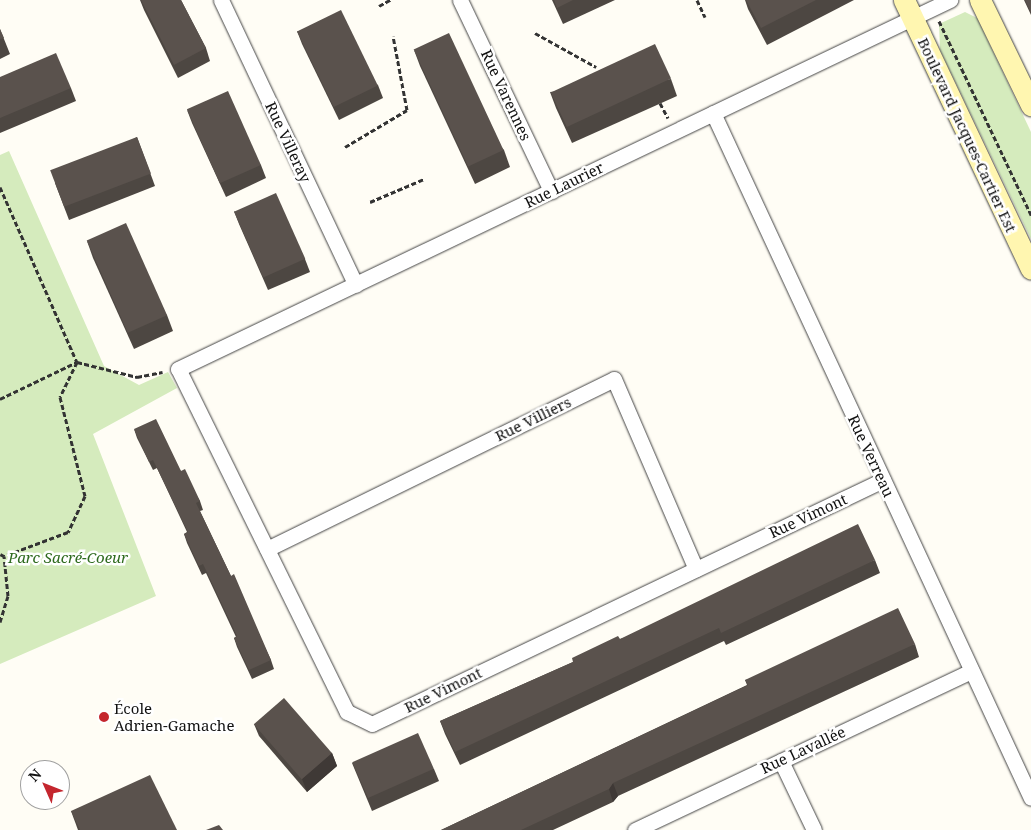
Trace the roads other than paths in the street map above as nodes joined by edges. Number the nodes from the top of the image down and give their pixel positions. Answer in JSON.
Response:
{"nodes":[{"id":1,"x":221,"y":0,"type":"edge"},
{"id":2,"x":460,"y":0,"type":"edge"},
{"id":3,"x":950,"y":0,"type":"edge"},
{"id":4,"x":980,"y":0,"type":"edge"},
{"id":5,"x":908,"y":9,"type":"edge"},
{"id":6,"x":1031,"y":105,"type":"edge"},
{"id":7,"x":713,"y":113,"type":"junction"},
{"id":8,"x":551,"y":191,"type":"junction"},
{"id":9,"x":1031,"y":269,"type":"edge"},
{"id":10,"x":356,"y":285,"type":"junction"},
{"id":11,"x":178,"y":369,"type":"joint"},
{"id":12,"x":883,"y":480,"type":"junction"},
{"id":13,"x":267,"y":549,"type":"junction"},
{"id":14,"x":696,"y":569,"type":"junction"},
{"id":15,"x":971,"y":671,"type":"junction"},
{"id":16,"x":781,"y":761,"type":"junction"},
{"id":17,"x":1031,"y":798,"type":"edge"},
{"id":18,"x":635,"y":830,"type":"edge"},
{"id":19,"x":814,"y":830,"type":"edge"}],
"edges":[{"from":1,"to":10,"type":"street","name":"Rue Villeray"},
{"from":2,"to":8,"type":"street","name":"Rue Varennes"},
{"from":3,"to":5,"type":"street","name":"Rue Laurier"},
{"from":4,"to":6,"type":"main road"},
{"from":5,"to":7,"type":"street","name":"Rue Laurier"},
{"from":5,"to":9,"type":"main road","name":"Boulevard Jacques-Cartier Est"},
{"from":7,"to":8,"type":"street","name":"Rue Laurier"},
{"from":7,"to":12,"type":"street","name":"Rue Verreau"},
{"from":8,"to":10,"type":"street","name":"Rue Laurier"},
{"from":10,"to":11,"type":"street","name":"Rue Laurier"},
{"from":11,"to":13,"type":"street","name":"Rue Vimont"},
{"from":12,"to":14,"type":"street","name":"Rue Vimont"},
{"from":12,"to":15,"type":"street","name":"Rue Verreau"},
{"from":13,"to":14,"type":"street","name":"Rue Vimont"},
{"from":13,"to":14,"type":"street","name":"Rue Villiers"},
{"from":15,"to":16,"type":"street","name":"Rue Lavallée"},
{"from":15,"to":17,"type":"street","name":"Rue Verreau"},
{"from":16,"to":18,"type":"street","name":"Rue Lavallée"},
{"from":16,"to":19,"type":"street"}]}
